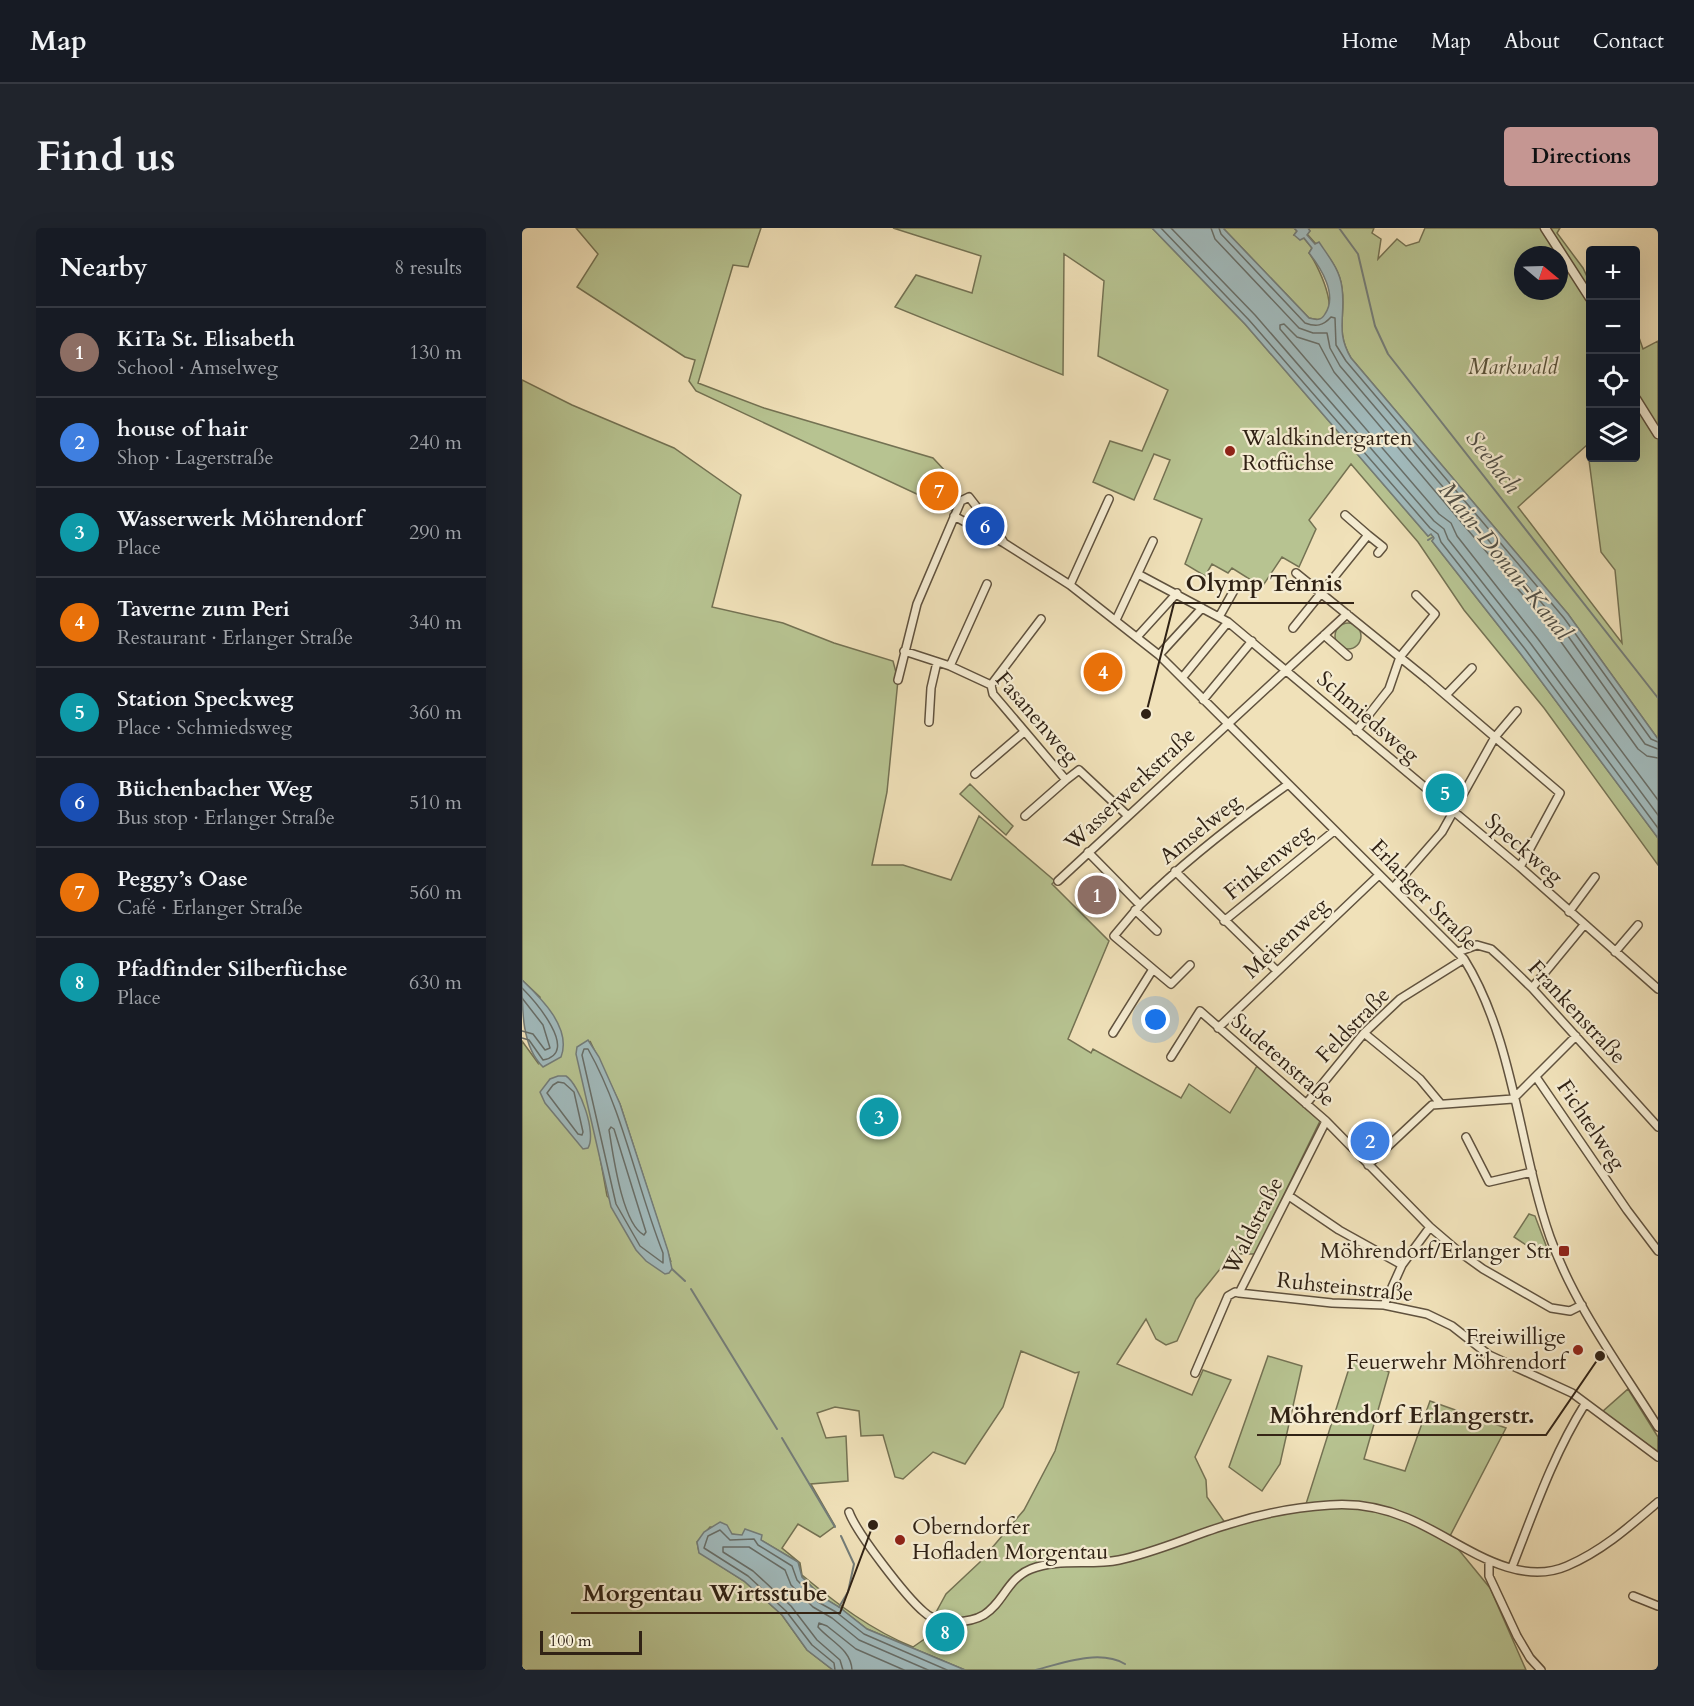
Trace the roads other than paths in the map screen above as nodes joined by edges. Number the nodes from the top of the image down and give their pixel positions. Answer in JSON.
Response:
{"nodes":[{"id":1,"x":1545,"y":228,"type":"edge"},
{"id":2,"x":1586,"y":287,"type":"edge"},
{"id":3,"x":1640,"y":407,"type":"edge"},
{"id":4,"x":1658,"y":434,"type":"edge"},
{"id":5,"x":1109,"y":499,"type":"dead end"},
{"id":6,"x":1345,"y":515,"type":"dead end"},
{"id":7,"x":954,"y":516,"type":"junction"},
{"id":8,"x":1368,"y":535,"type":"junction"},
{"id":9,"x":1153,"y":541,"type":"dead end"},
{"id":10,"x":1004,"y":543,"type":"junction"},
{"id":11,"x":1378,"y":553,"type":"dead end"},
{"id":12,"x":1296,"y":573,"type":"dead end"},
{"id":13,"x":1138,"y":574,"type":"junction"},
{"id":14,"x":987,"y":584,"type":"dead end"},
{"id":15,"x":1070,"y":585,"type":"junction"},
{"id":16,"x":1237,"y":585,"type":"dead end"},
{"id":17,"x":1322,"y":592,"type":"junction"},
{"id":18,"x":1177,"y":593,"type":"junction"},
{"id":19,"x":1416,"y":595,"type":"dead end"},
{"id":20,"x":1202,"y":608,"type":"junction"},
{"id":21,"x":1347,"y":614,"type":"junction"},
{"id":22,"x":1220,"y":617,"type":"junction"},
{"id":23,"x":1041,"y":619,"type":"dead end"},
{"id":24,"x":1116,"y":620,"type":"junction"},
{"id":25,"x":1228,"y":622,"type":"junction"},
{"id":26,"x":1293,"y":628,"type":"dead end"},
{"id":27,"x":1324,"y":635,"type":"junction"},
{"id":28,"x":1137,"y":637,"type":"junction"},
{"id":29,"x":1252,"y":641,"type":"junction"},
{"id":30,"x":904,"y":651,"type":"junction"},
{"id":31,"x":1159,"y":655,"type":"junction"},
{"id":32,"x":1348,"y":657,"type":"dead end"},
{"id":33,"x":1400,"y":657,"type":"junction"},
{"id":34,"x":937,"y":662,"type":"junction"},
{"id":35,"x":951,"y":666,"type":"junction"},
{"id":36,"x":1472,"y":668,"type":"dead end"},
{"id":37,"x":1286,"y":671,"type":"junction"},
{"id":38,"x":1182,"y":678,"type":"junction"},
{"id":39,"x":898,"y":680,"type":"dead end"},
{"id":40,"x":992,"y":685,"type":"junction"},
{"id":41,"x":1446,"y":695,"type":"junction"},
{"id":42,"x":1203,"y":700,"type":"junction"},
{"id":43,"x":1517,"y":711,"type":"dead end"},
{"id":44,"x":929,"y":722,"type":"dead end"},
{"id":45,"x":1226,"y":724,"type":"junction"},
{"id":46,"x":1356,"y":731,"type":"junction"},
{"id":47,"x":1024,"y":732,"type":"junction"},
{"id":48,"x":1495,"y":737,"type":"junction"},
{"id":49,"x":975,"y":774,"type":"dead end"},
{"id":50,"x":1066,"y":780,"type":"junction"},
{"id":51,"x":1287,"y":785,"type":"junction"},
{"id":52,"x":1454,"y":813,"type":"junction"},
{"id":53,"x":1127,"y":815,"type":"junction"},
{"id":54,"x":1025,"y":816,"type":"dead end"},
{"id":55,"x":1334,"y":831,"type":"junction"},
{"id":56,"x":1088,"y":852,"type":"junction"},
{"id":57,"x":1520,"y":867,"type":"junction"},
{"id":58,"x":1175,"y":871,"type":"junction"},
{"id":59,"x":1379,"y":875,"type":"junction"},
{"id":60,"x":1594,"y":877,"type":"dead end"},
{"id":61,"x":1058,"y":881,"type":"dead end"},
{"id":62,"x":1393,"y":888,"type":"junction"},
{"id":63,"x":1138,"y":908,"type":"junction"},
{"id":64,"x":1569,"y":912,"type":"junction"},
{"id":65,"x":1224,"y":921,"type":"junction"},
{"id":66,"x":1584,"y":925,"type":"junction"},
{"id":67,"x":1638,"y":925,"type":"dead end"},
{"id":68,"x":1157,"y":931,"type":"dead end"},
{"id":69,"x":1458,"y":952,"type":"junction"},
{"id":70,"x":1615,"y":952,"type":"junction"},
{"id":71,"x":1464,"y":959,"type":"junction"},
{"id":72,"x":1190,"y":965,"type":"dead end"},
{"id":73,"x":1153,"y":969,"type":"junction"},
{"id":74,"x":1277,"y":971,"type":"junction"},
{"id":75,"x":1657,"y":986,"type":"edge"},
{"id":76,"x":1532,"y":988,"type":"junction"},
{"id":77,"x":1218,"y":1028,"type":"junction"},
{"id":78,"x":1113,"y":1033,"type":"dead end"},
{"id":79,"x":1364,"y":1034,"type":"junction"},
{"id":80,"x":1576,"y":1036,"type":"junction"},
{"id":81,"x":1171,"y":1057,"type":"dead end"},
{"id":82,"x":1536,"y":1077,"type":"junction"},
{"id":83,"x":1513,"y":1099,"type":"junction"},
{"id":84,"x":1440,"y":1103,"type":"junction"},
{"id":85,"x":1306,"y":1104,"type":"junction"},
{"id":86,"x":1326,"y":1121,"type":"junction"},
{"id":87,"x":1658,"y":1127,"type":"edge"},
{"id":88,"x":1466,"y":1137,"type":"dead end"},
{"id":89,"x":1368,"y":1165,"type":"junction"},
{"id":90,"x":1532,"y":1172,"type":"junction"},
{"id":91,"x":1289,"y":1196,"type":"junction"},
{"id":92,"x":1430,"y":1227,"type":"junction"},
{"id":93,"x":1658,"y":1251,"type":"edge"},
{"id":94,"x":1402,"y":1265,"type":"junction"},
{"id":95,"x":1239,"y":1293,"type":"junction"},
{"id":96,"x":1384,"y":1305,"type":"junction"},
{"id":97,"x":1582,"y":1305,"type":"junction"},
{"id":98,"x":1195,"y":1373,"type":"dead end"},
{"id":99,"x":1585,"y":1404,"type":"junction"},
{"id":100,"x":1658,"y":1427,"type":"edge"},
{"id":101,"x":1658,"y":1457,"type":"edge"},
{"id":102,"x":1658,"y":1502,"type":"edge"},
{"id":103,"x":849,"y":1512,"type":"dead end"},
{"id":104,"x":1489,"y":1561,"type":"junction"},
{"id":105,"x":1512,"y":1567,"type":"junction"},
{"id":106,"x":1633,"y":1596,"type":"dead end"},
{"id":107,"x":1658,"y":1606,"type":"edge"},
{"id":108,"x":1541,"y":1670,"type":"edge"}],
"edges":[{"from":1,"to":2,"type":"street"},
{"from":3,"to":4,"type":"street"},
{"from":5,"to":15,"type":"street"},
{"from":6,"to":8,"type":"street"},
{"from":7,"to":10,"type":"street","name":"Erlanger Straße"},
{"from":7,"to":10,"type":"street","name":"Erlanger Straße"},
{"from":7,"to":30,"type":"street"},
{"from":8,"to":11,"type":"street"},
{"from":8,"to":17,"type":"street"},
{"from":9,"to":13,"type":"street"},
{"from":10,"to":15,"type":"street","name":"Erlanger Straße"},
{"from":12,"to":17,"type":"street"},
{"from":13,"to":18,"type":"street","name":"Schmiedsweg"},
{"from":13,"to":24,"type":"street"},
{"from":14,"to":35,"type":"street"},
{"from":15,"to":24,"type":"street","name":"Erlanger Straße"},
{"from":16,"to":22,"type":"street"},
{"from":17,"to":21,"type":"street"},
{"from":17,"to":26,"type":"street"},
{"from":18,"to":20,"type":"street","name":"Schmiedsweg"},
{"from":18,"to":28,"type":"street"},
{"from":19,"to":33,"type":"street"},
{"from":20,"to":22,"type":"street","name":"Schmiedsweg"},
{"from":20,"to":31,"type":"street"},
{"from":21,"to":27,"type":"street","name":"Wasserwerkstraße"},
{"from":21,"to":33,"type":"street"},
{"from":22,"to":25,"type":"street","name":"Schmiedsweg"},
{"from":23,"to":40,"type":"street"},
{"from":24,"to":28,"type":"street","name":"Erlanger Straße"},
{"from":25,"to":29,"type":"street","name":"Schmiedsweg"},
{"from":25,"to":38,"type":"street"},
{"from":27,"to":32,"type":"street"},
{"from":27,"to":37,"type":"street","name":"Wasserwerkstraße"},
{"from":28,"to":31,"type":"street","name":"Erlanger Straße"},
{"from":29,"to":37,"type":"street","name":"Schmiedsweg"},
{"from":29,"to":42,"type":"street"},
{"from":30,"to":34,"type":"street","name":"Fasanenweg"},
{"from":30,"to":39,"type":"street"},
{"from":31,"to":38,"type":"street","name":"Erlanger Straße"},
{"from":33,"to":41,"type":"street"},
{"from":33,"to":46,"type":"street"},
{"from":34,"to":35,"type":"street","name":"Fasanenweg"},
{"from":34,"to":44,"type":"street"},
{"from":35,"to":40,"type":"street","name":"Fasanenweg"},
{"from":36,"to":41,"type":"street"},
{"from":37,"to":45,"type":"street","name":"Wasserwerkstraße"},
{"from":37,"to":46,"type":"street","name":"Schmiedsweg"},
{"from":38,"to":42,"type":"street","name":"Erlanger Straße"},
{"from":40,"to":47,"type":"street","name":"Fasanenweg"},
{"from":41,"to":48,"type":"street"},
{"from":42,"to":45,"type":"street","name":"Erlanger Straße"},
{"from":43,"to":48,"type":"street"},
{"from":45,"to":51,"type":"street","name":"Erlanger Straße"},
{"from":45,"to":53,"type":"street","name":"Wasserwerkstraße"},
{"from":46,"to":52,"type":"street","name":"Schmiedsweg"},
{"from":47,"to":49,"type":"street"},
{"from":47,"to":50,"type":"street","name":"Fasanenweg"},
{"from":48,"to":52,"type":"street"},
{"from":48,"to":57,"type":"street"},
{"from":50,"to":53,"type":"street","name":"Fasanenweg"},
{"from":50,"to":54,"type":"street"},
{"from":51,"to":55,"type":"street","name":"Erlanger Straße"},
{"from":51,"to":58,"type":"street","name":"Amselweg"},
{"from":52,"to":57,"type":"street","name":"Speckweg"},
{"from":52,"to":62,"type":"street"},
{"from":53,"to":56,"type":"street","name":"Wasserwerkstraße"},
{"from":55,"to":59,"type":"street","name":"Erlanger Straße"},
{"from":55,"to":65,"type":"street","name":"Finkenweg"},
{"from":56,"to":61,"type":"street","name":"Wasserwerkstraße"},
{"from":56,"to":63,"type":"street"},
{"from":57,"to":64,"type":"street","name":"Speckweg"},
{"from":58,"to":63,"type":"street","name":"Amselweg"},
{"from":58,"to":65,"type":"street"},
{"from":59,"to":62,"type":"street","name":"Erlanger Straße"},
{"from":59,"to":74,"type":"street","name":"Meisenweg"},
{"from":60,"to":64,"type":"street","name":"Speckweg"},
{"from":62,"to":69,"type":"street","name":"Erlanger Straße"},
{"from":63,"to":68,"type":"street"},
{"from":63,"to":73,"type":"street","name":"Amselweg"},
{"from":64,"to":66,"type":"street","name":"Speckweg"},
{"from":65,"to":74,"type":"street"},
{"from":66,"to":70,"type":"street","name":"Speckweg"},
{"from":66,"to":76,"type":"street"},
{"from":67,"to":70,"type":"street"},
{"from":69,"to":71,"type":"street","name":"Erlanger Straße"},
{"from":69,"to":76,"type":"street","name":"Frankenstraße"},
{"from":70,"to":75,"type":"street","name":"Speckweg"},
{"from":71,"to":79,"type":"street","name":"Feldstraße"},
{"from":71,"to":83,"type":"street","name":"Erlanger Straße"},
{"from":72,"to":73,"type":"street","name":"Amselweg"},
{"from":73,"to":78,"type":"street"},
{"from":74,"to":77,"type":"street","name":"Meisenweg"},
{"from":76,"to":80,"type":"street","name":"Frankenstraße"},
{"from":77,"to":81,"type":"street","name":"Sudetenstraße"},
{"from":77,"to":85,"type":"street","name":"Sudetenstraße"},
{"from":79,"to":84,"type":"street"},
{"from":79,"to":85,"type":"street","name":"Feldstraße"},
{"from":80,"to":82,"type":"street"},
{"from":80,"to":87,"type":"street","name":"Frankenstraße"},
{"from":82,"to":83,"type":"street"},
{"from":82,"to":93,"type":"street","name":"Fichtelweg"},
{"from":83,"to":84,"type":"street"},
{"from":83,"to":90,"type":"street","name":"Erlanger Straße"},
{"from":84,"to":89,"type":"street"},
{"from":85,"to":86,"type":"street","name":"Sudetenstraße"},
{"from":86,"to":89,"type":"street","name":"Sudetenstraße"},
{"from":86,"to":91,"type":"street","name":"Waldstraße"},
{"from":88,"to":90,"type":"street"},
{"from":89,"to":92,"type":"street","name":"Sudetenstraße"},
{"from":90,"to":97,"type":"street","name":"Erlanger Straße"},
{"from":91,"to":94,"type":"street"},
{"from":91,"to":95,"type":"street","name":"Waldstraße"},
{"from":92,"to":94,"type":"street"},
{"from":92,"to":97,"type":"street","name":"Sudetenstraße"},
{"from":94,"to":96,"type":"street"},
{"from":95,"to":96,"type":"street","name":"Ruhsteinstraße"},
{"from":95,"to":98,"type":"street","name":"Waldstraße"},
{"from":96,"to":99,"type":"street","name":"Ruhsteinstraße"},
{"from":97,"to":100,"type":"street","name":"Erlanger Straße"},
{"from":99,"to":101,"type":"street","name":"Ruhsteinstraße"},
{"from":99,"to":105,"type":"street"},
{"from":102,"to":105,"type":"street"},
{"from":103,"to":104,"type":"street"},
{"from":104,"to":105,"type":"street"},
{"from":104,"to":108,"type":"street"},
{"from":106,"to":107,"type":"street"}]}
